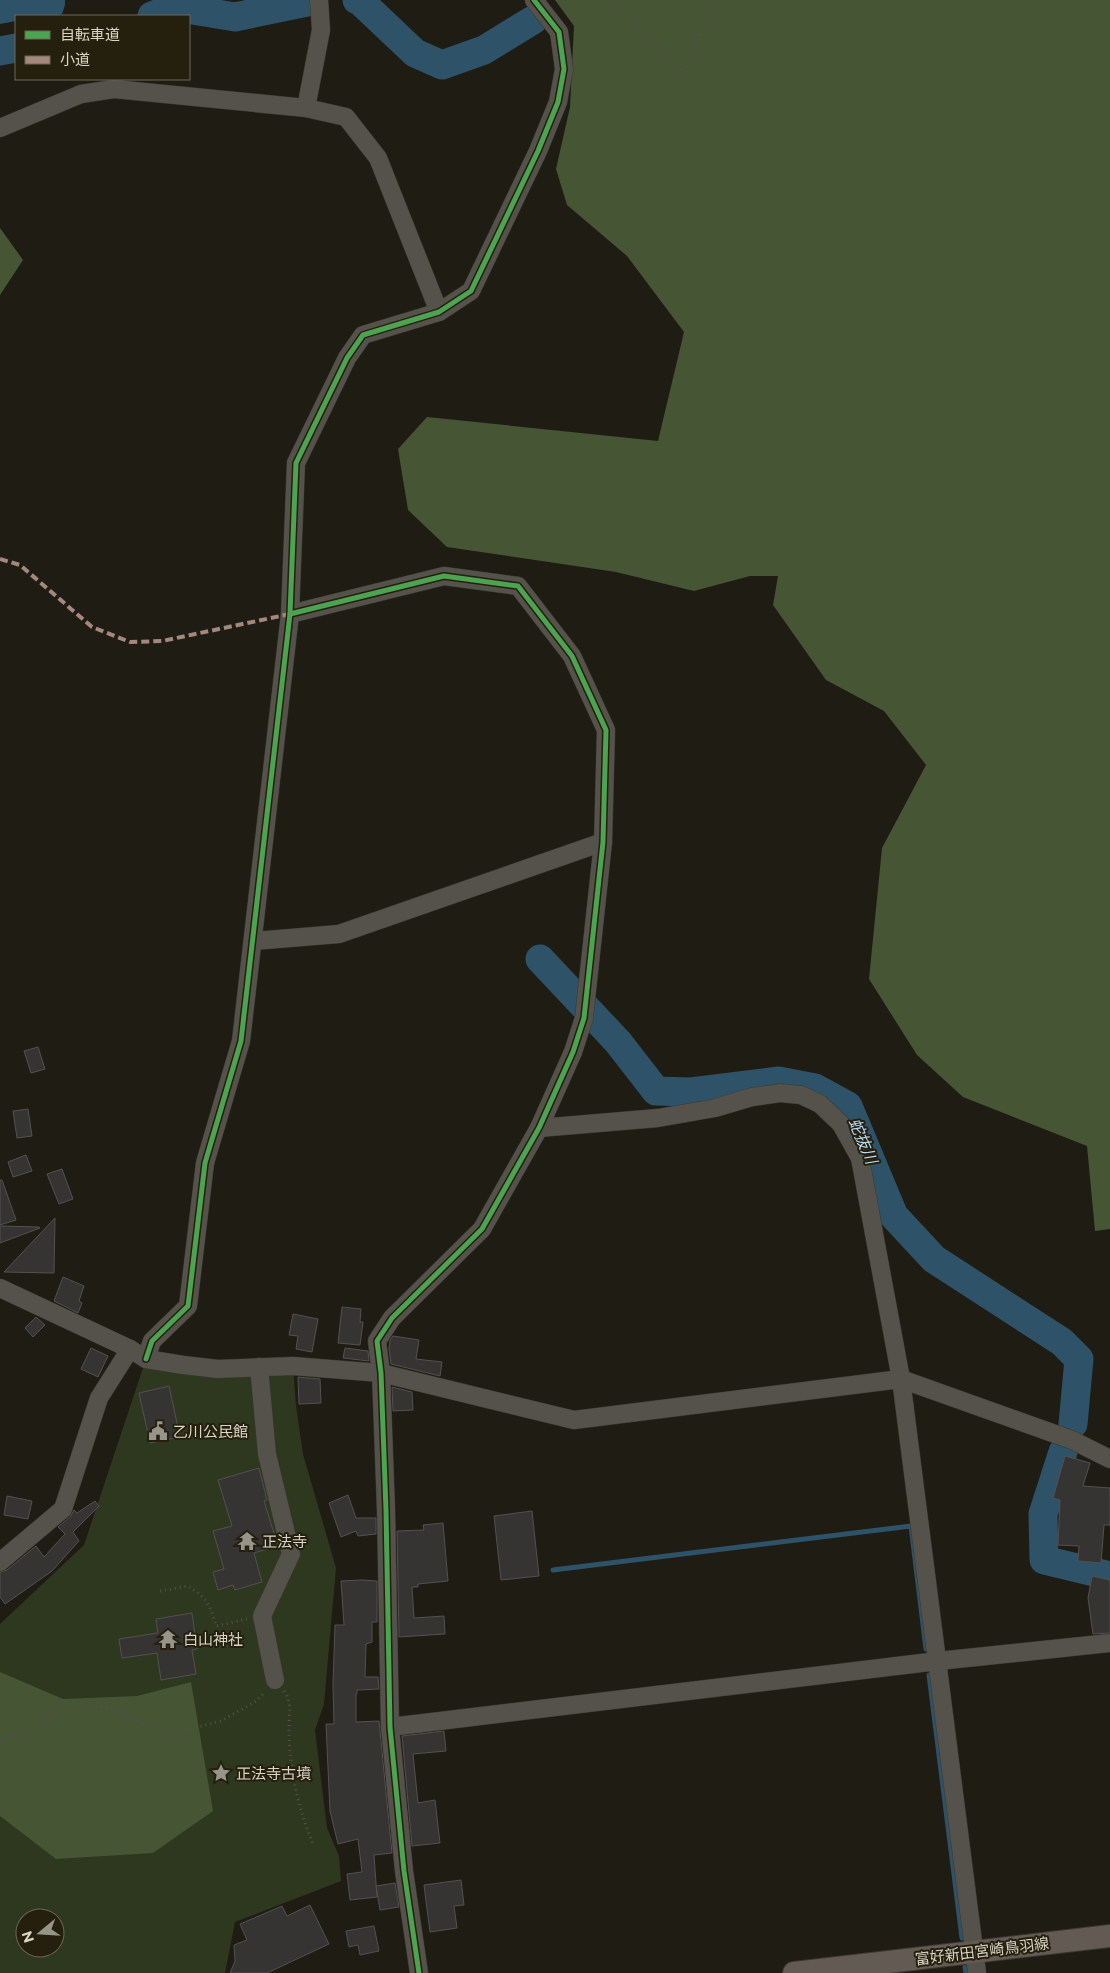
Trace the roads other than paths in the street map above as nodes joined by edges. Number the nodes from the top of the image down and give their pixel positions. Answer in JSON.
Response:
{"nodes":[{"id":1,"x":320,"y":0,"type":"edge"},
{"id":2,"x":534,"y":0,"type":"edge"},
{"id":3,"x":306,"y":108,"type":"junction"},
{"id":4,"x":0,"y":128,"type":"edge"},
{"id":5,"x":439,"y":312,"type":"junction"},
{"id":6,"x":290,"y":614,"type":"junction"},
{"id":7,"x":603,"y":842,"type":"junction"},
{"id":8,"x":253,"y":941,"type":"junction"},
{"id":9,"x":538,"y":1128,"type":"junction"},
{"id":10,"x":0,"y":1288,"type":"edge"},
{"id":11,"x":130,"y":1349,"type":"junction"},
{"id":12,"x":146,"y":1359,"type":"junction"},
{"id":13,"x":259,"y":1367,"type":"junction"},
{"id":14,"x":381,"y":1373,"type":"junction"},
{"id":15,"x":901,"y":1379,"type":"junction"},
{"id":16,"x":1110,"y":1459,"type":"edge"},
{"id":17,"x":9,"y":1547,"type":"edge"},
{"id":18,"x":0,"y":1562,"type":"edge"},
{"id":19,"x":1110,"y":1643,"type":"edge"},
{"id":20,"x":938,"y":1661,"type":"junction"},
{"id":21,"x":275,"y":1680,"type":"road end"},
{"id":22,"x":390,"y":1727,"type":"junction"},
{"id":23,"x":1110,"y":1936,"type":"edge"},
{"id":24,"x":976,"y":1962,"type":"edge"},
{"id":25,"x":419,"y":1973,"type":"edge"},
{"id":26,"x":794,"y":1973,"type":"edge"}],
"edges":[{"from":1,"to":3,"type":"street"},
{"from":2,"to":5,"type":"street"},
{"from":3,"to":4,"type":"street"},
{"from":3,"to":5,"type":"street"},
{"from":5,"to":6,"type":"street"},
{"from":6,"to":7,"type":"street"},
{"from":6,"to":8,"type":"street"},
{"from":7,"to":8,"type":"street"},
{"from":7,"to":9,"type":"street"},
{"from":8,"to":12,"type":"street"},
{"from":9,"to":14,"type":"street"},
{"from":9,"to":15,"type":"street"},
{"from":10,"to":11,"type":"street"},
{"from":11,"to":12,"type":"street"},
{"from":11,"to":17,"type":"street"},
{"from":12,"to":13,"type":"street"},
{"from":13,"to":14,"type":"street"},
{"from":13,"to":21,"type":"street"},
{"from":14,"to":15,"type":"street"},
{"from":14,"to":22,"type":"street"},
{"from":15,"to":16,"type":"street"},
{"from":15,"to":20,"type":"street"},
{"from":17,"to":18,"type":"street"},
{"from":19,"to":20,"type":"street"},
{"from":20,"to":22,"type":"street"},
{"from":20,"to":24,"type":"street"},
{"from":22,"to":25,"type":"street"},
{"from":23,"to":24,"type":"main road","name":"富好新田宮崎鳥羽線"},
{"from":24,"to":26,"type":"main road","name":"富好新田宮崎鳥羽線"}]}
